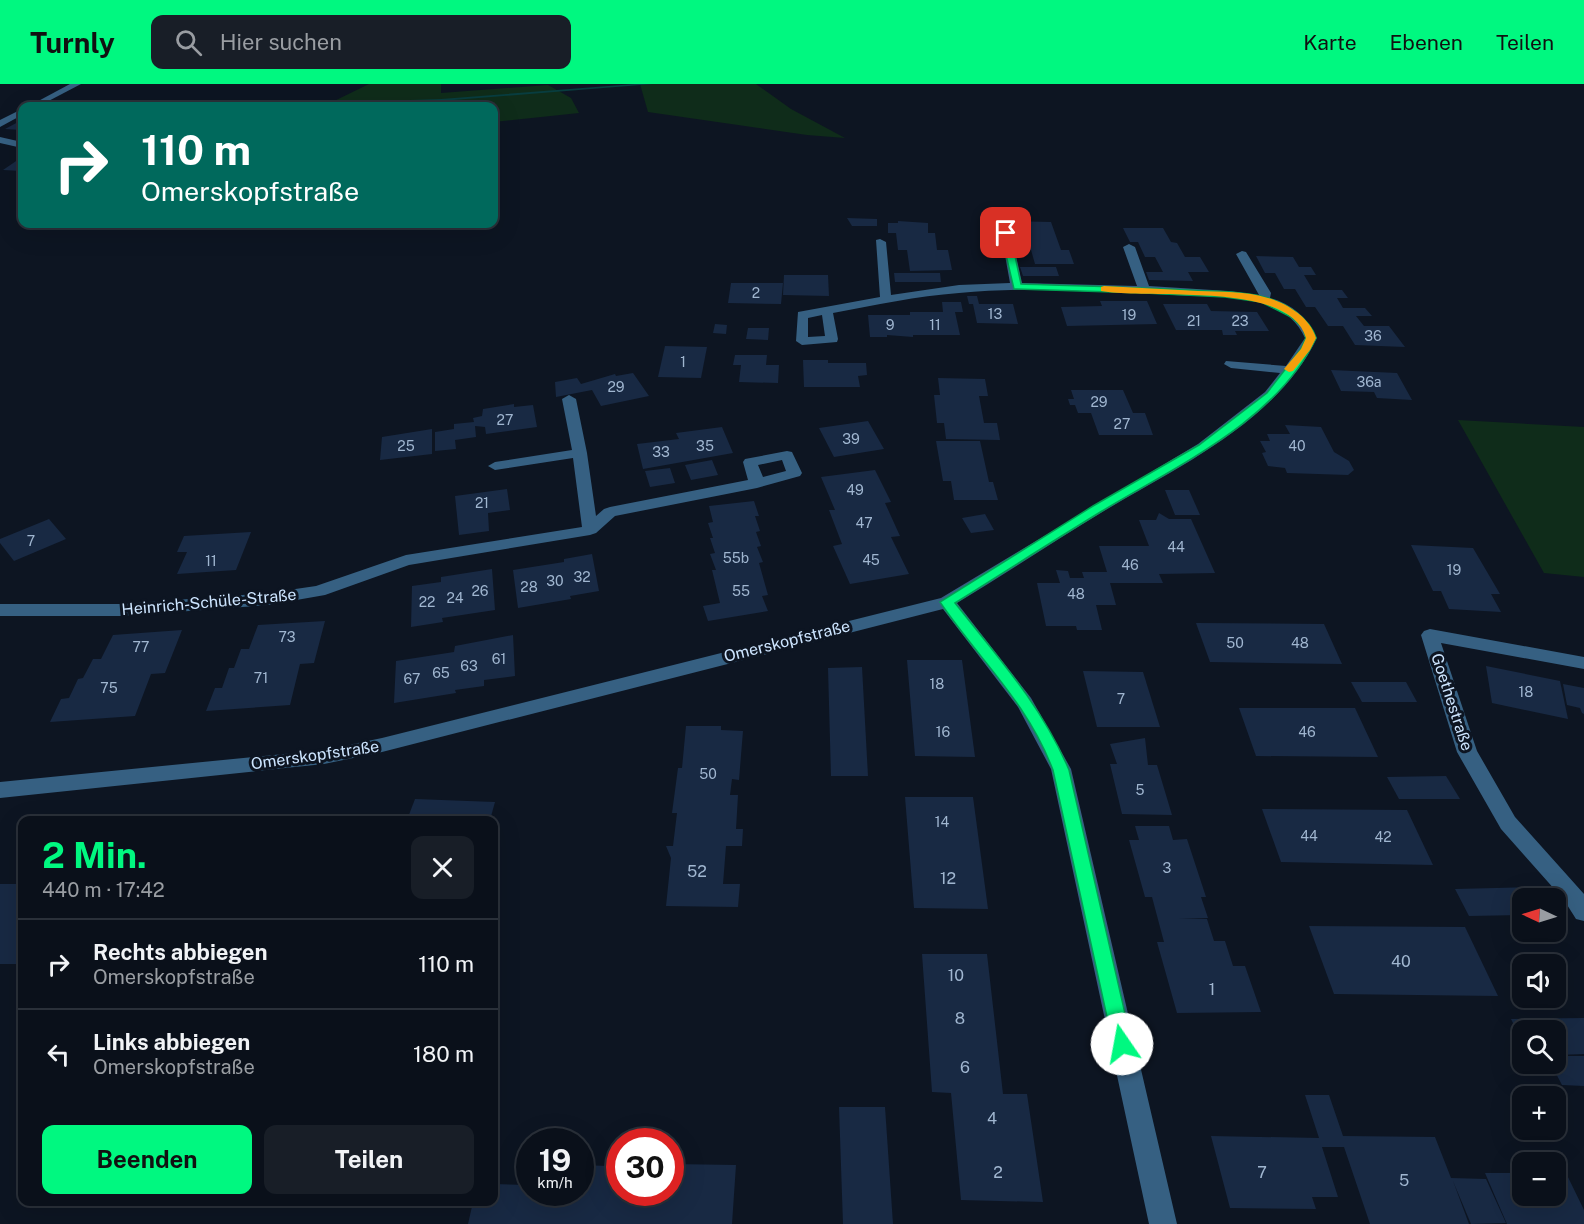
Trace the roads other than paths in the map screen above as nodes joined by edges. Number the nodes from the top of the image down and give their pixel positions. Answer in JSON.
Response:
{"nodes":[{"id":1,"x":77,"y":84,"type":"edge"},
{"id":2,"x":41,"y":102,"type":"edge"},
{"id":3,"x":18,"y":114,"type":"edge"},
{"id":4,"x":0,"y":124,"type":"edge"},
{"id":5,"x":0,"y":140,"type":"edge"},
{"id":6,"x":18,"y":144,"type":"edge"},
{"id":7,"x":1006,"y":233,"type":"dead end"},
{"id":8,"x":880,"y":242,"type":"dead end"},
{"id":9,"x":1129,"y":247,"type":"dead end"},
{"id":10,"x":1242,"y":254,"type":"dead end"},
{"id":11,"x":1017,"y":287,"type":"junction"},
{"id":12,"x":1144,"y":290,"type":"junction"},
{"id":13,"x":886,"y":300,"type":"junction"},
{"id":14,"x":1264,"y":300,"type":"junction"},
{"id":15,"x":827,"y":311,"type":"dead end"},
{"id":16,"x":1231,"y":364,"type":"dead end"},
{"id":17,"x":1289,"y":370,"type":"junction"},
{"id":18,"x":569,"y":399,"type":"dead end"},
{"id":19,"x":580,"y":453,"type":"junction"},
{"id":20,"x":495,"y":466,"type":"dead end"},
{"id":21,"x":757,"y":483,"type":"dead end"},
{"id":22,"x":590,"y":530,"type":"junction"},
{"id":23,"x":947,"y":602,"type":"junction"},
{"id":24,"x":0,"y":610,"type":"edge"},
{"id":25,"x":1584,"y":663,"type":"edge"},
{"id":26,"x":0,"y":790,"type":"edge"},
{"id":27,"x":1580,"y":901,"type":"edge"},
{"id":28,"x":1163,"y":1224,"type":"edge"}],
"edges":[{"from":1,"to":2,"type":"street"},
{"from":3,"to":4,"type":"street"},
{"from":5,"to":6,"type":"street"},
{"from":7,"to":11,"type":"street"},
{"from":8,"to":13,"type":"street"},
{"from":9,"to":12,"type":"street"},
{"from":10,"to":14,"type":"street"},
{"from":11,"to":12,"type":"street","name":"Omerskopfstraße"},
{"from":11,"to":13,"type":"street","name":"Omerskopfstraße"},
{"from":12,"to":14,"type":"street","name":"Omerskopfstraße"},
{"from":13,"to":15,"type":"street","name":"Omerskopfstraße"},
{"from":14,"to":17,"type":"street","name":"Omerskopfstraße"},
{"from":16,"to":17,"type":"street"},
{"from":17,"to":23,"type":"street","name":"Omerskopfstraße"},
{"from":18,"to":19,"type":"street"},
{"from":19,"to":20,"type":"street"},
{"from":19,"to":22,"type":"street"},
{"from":21,"to":22,"type":"street","name":"Heinrich-Schüle-Straße"},
{"from":22,"to":24,"type":"street","name":"Heinrich-Schüle-Straße"},
{"from":23,"to":26,"type":"street","name":"Omerskopfstraße"},
{"from":23,"to":28,"type":"street"},
{"from":25,"to":27,"type":"street","name":"Goethestraße"}]}
